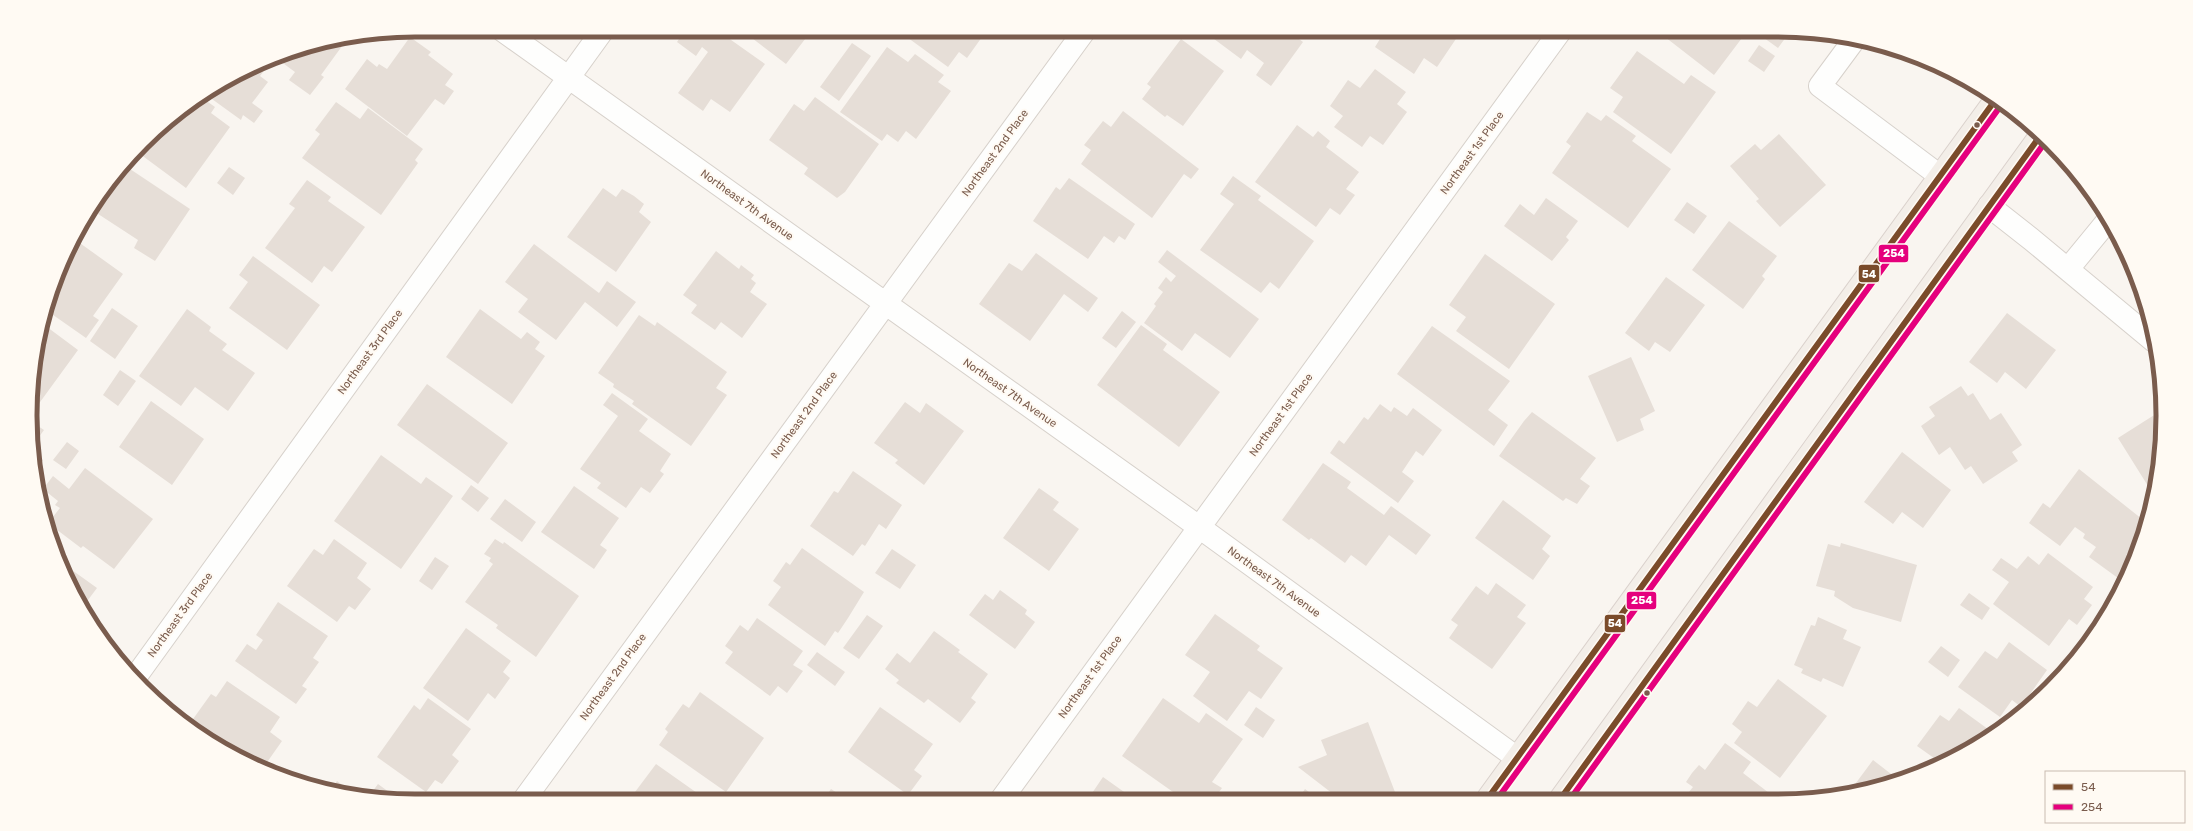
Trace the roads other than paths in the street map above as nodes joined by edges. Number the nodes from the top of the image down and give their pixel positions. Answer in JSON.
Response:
{"nodes":[{"id":1,"x":512,"y":37,"type":"edge"},
{"id":2,"x":598,"y":37,"type":"edge"},
{"id":3,"x":1080,"y":37,"type":"edge"},
{"id":4,"x":1556,"y":37,"type":"edge"},
{"id":5,"x":1851,"y":44,"type":"edge"},
{"id":6,"x":568,"y":77,"type":"junction"},
{"id":7,"x":1992,"y":104,"type":"edge"},
{"id":8,"x":2037,"y":140,"type":"edge"},
{"id":9,"x":1940,"y":176,"type":"junction"},
{"id":10,"x":1989,"y":206,"type":"junction"},
{"id":11,"x":2104,"y":225,"type":"edge"},
{"id":12,"x":2068,"y":269,"type":"junction"},
{"id":13,"x":885,"y":304,"type":"junction"},
{"id":14,"x":2147,"y":335,"type":"edge"},
{"id":15,"x":1199,"y":527,"type":"junction"},
{"id":16,"x":138,"y":673,"type":"edge"},
{"id":17,"x":1517,"y":758,"type":"junction"},
{"id":18,"x":528,"y":794,"type":"edge"},
{"id":19,"x":1005,"y":794,"type":"edge"},
{"id":20,"x":1491,"y":794,"type":"edge"},
{"id":21,"x":1507,"y":794,"type":"edge"},
{"id":22,"x":1566,"y":794,"type":"edge"}],
"edges":[{"from":1,"to":6,"type":"street","name":"Northeast 7th Avenue"},
{"from":2,"to":6,"type":"street","name":"Northeast 3rd Place"},
{"from":3,"to":13,"type":"street","name":"Northeast 2nd Place"},
{"from":4,"to":15,"type":"street","name":"Northeast 1st Place"},
{"from":5,"to":9,"type":"street"},
{"from":6,"to":13,"type":"street","name":"Northeast 7th Avenue"},
{"from":6,"to":16,"type":"street","name":"Northeast 3rd Place"},
{"from":7,"to":9,"type":"main road"},
{"from":8,"to":10,"type":"main road"},
{"from":9,"to":17,"type":"main road"},
{"from":10,"to":12,"type":"street"},
{"from":10,"to":22,"type":"main road"},
{"from":11,"to":12,"type":"street"},
{"from":12,"to":14,"type":"street"},
{"from":13,"to":15,"type":"street","name":"Northeast 7th Avenue"},
{"from":13,"to":18,"type":"street","name":"Northeast 2nd Place"},
{"from":15,"to":17,"type":"street","name":"Northeast 7th Avenue"},
{"from":15,"to":19,"type":"street","name":"Northeast 1st Place"},
{"from":17,"to":20,"type":"main road"},
{"from":17,"to":21,"type":"main road"}]}
